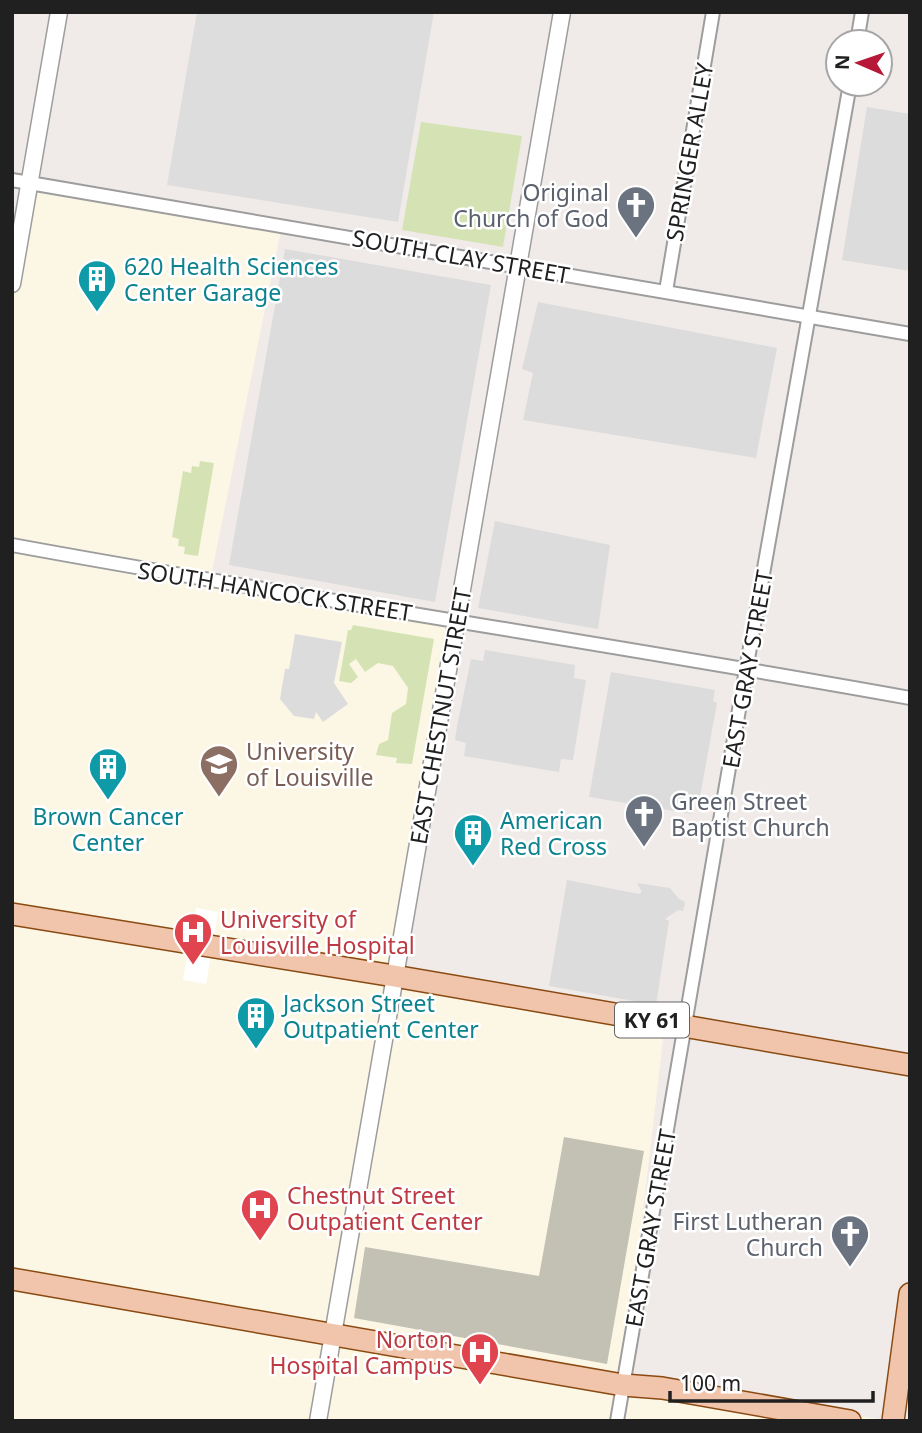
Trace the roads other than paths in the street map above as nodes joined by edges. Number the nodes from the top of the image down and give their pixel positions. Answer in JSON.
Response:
{"nodes":[{"id":1,"x":59,"y":12,"type":"edge"},
{"id":2,"x":562,"y":12,"type":"edge"},
{"id":3,"x":713,"y":12,"type":"edge"},
{"id":4,"x":848,"y":98,"type":"edge"},
{"id":5,"x":12,"y":180,"type":"edge"},
{"id":6,"x":30,"y":182,"type":"junction"},
{"id":7,"x":519,"y":268,"type":"junction"},
{"id":8,"x":12,"y":285,"type":"edge"},
{"id":9,"x":666,"y":291,"type":"junction"},
{"id":10,"x":809,"y":317,"type":"junction"},
{"id":11,"x":910,"y":334,"type":"edge"},
{"id":12,"x":12,"y":545,"type":"edge"},
{"id":13,"x":457,"y":621,"type":"junction"},
{"id":14,"x":746,"y":670,"type":"junction"},
{"id":15,"x":910,"y":698,"type":"edge"},
{"id":16,"x":12,"y":914,"type":"edge"},
{"id":17,"x":394,"y":976,"type":"junction"},
{"id":18,"x":685,"y":1027,"type":"junction"},
{"id":19,"x":910,"y":1065,"type":"edge"},
{"id":20,"x":12,"y":1279,"type":"edge"},
{"id":21,"x":910,"y":1294,"type":"edge"},
{"id":22,"x":332,"y":1335,"type":"junction"},
{"id":23,"x":623,"y":1385,"type":"junction"},
{"id":24,"x":910,"y":1419,"type":"edge"},
{"id":25,"x":318,"y":1421,"type":"edge"},
{"id":26,"x":617,"y":1421,"type":"edge"},
{"id":27,"x":850,"y":1421,"type":"edge"},
{"id":28,"x":892,"y":1421,"type":"edge"}],
"edges":[{"from":1,"to":6,"type":"street"},
{"from":2,"to":7,"type":"street","name":"EAST CHESTNUT STREET"},
{"from":3,"to":9,"type":"street","name":"SPRINGER ALLEY"},
{"from":4,"to":10,"type":"street","name":"EAST GRAY STREET"},
{"from":5,"to":6,"type":"street","name":"SOUTH CLAY STREET"},
{"from":6,"to":7,"type":"street","name":"SOUTH CLAY STREET"},
{"from":6,"to":8,"type":"street"},
{"from":7,"to":9,"type":"street","name":"SOUTH CLAY STREET"},
{"from":7,"to":13,"type":"street","name":"EAST CHESTNUT STREET"},
{"from":9,"to":10,"type":"street","name":"SOUTH CLAY STREET"},
{"from":10,"to":11,"type":"street","name":"SOUTH CLAY STREET"},
{"from":10,"to":14,"type":"street","name":"EAST GRAY STREET"},
{"from":12,"to":13,"type":"street","name":"SOUTH HANCOCK STREET"},
{"from":13,"to":14,"type":"street","name":"SOUTH HANCOCK STREET"},
{"from":13,"to":17,"type":"street","name":"EAST CHESTNUT STREET"},
{"from":14,"to":15,"type":"street","name":"SOUTH HANCOCK STREET"},
{"from":14,"to":18,"type":"street","name":"EAST GRAY STREET"},
{"from":16,"to":17,"type":"main road","number":"KY 61"},
{"from":17,"to":18,"type":"main road","number":"KY 61"},
{"from":17,"to":22,"type":"street","name":"EAST CHESTNUT STREET"},
{"from":18,"to":19,"type":"main road","number":"KY 61"},
{"from":18,"to":23,"type":"street","name":"EAST GRAY STREET"},
{"from":20,"to":22,"type":"main road"},
{"from":21,"to":28,"type":"main road"},
{"from":22,"to":23,"type":"main road"},
{"from":22,"to":25,"type":"street","name":"EAST CHESTNUT STREET"},
{"from":23,"to":26,"type":"street","name":"EAST GRAY STREET"},
{"from":23,"to":27,"type":"main road"},
{"from":24,"to":28,"type":"main road"}]}
